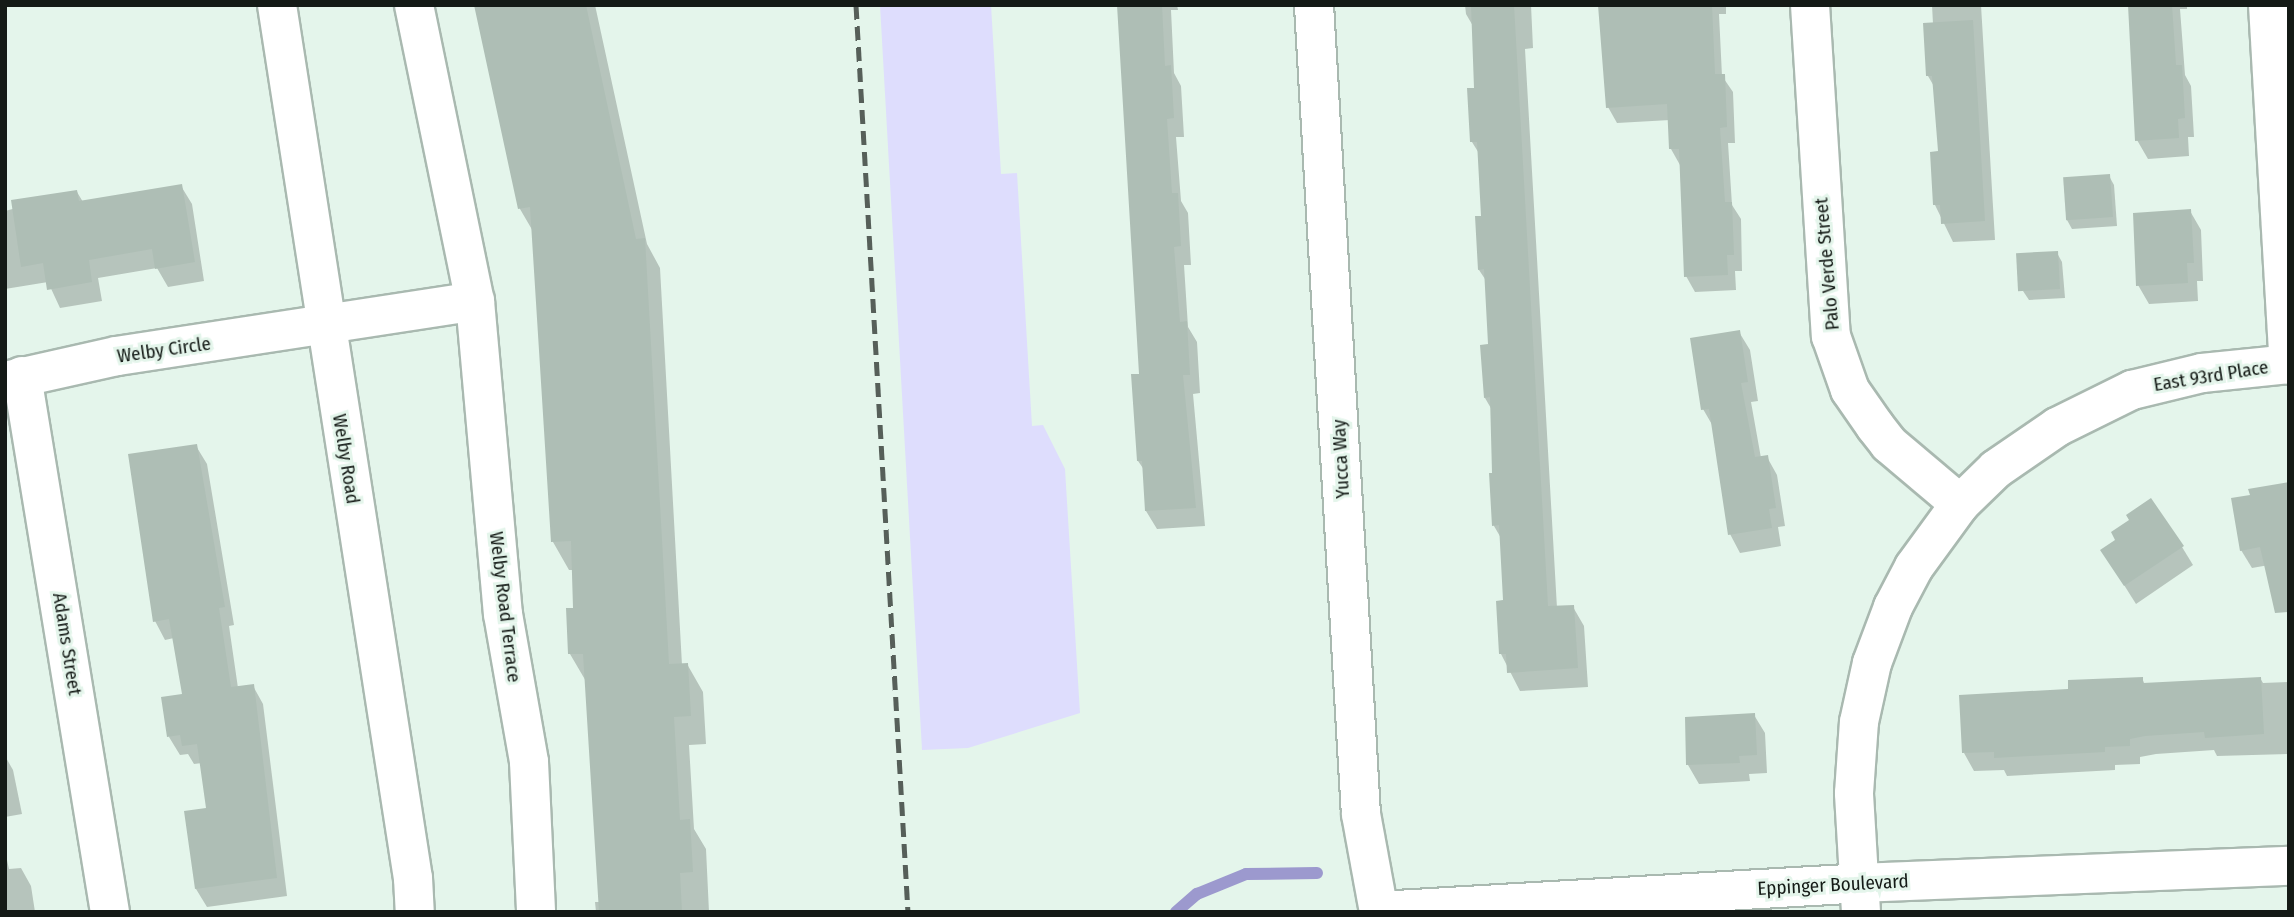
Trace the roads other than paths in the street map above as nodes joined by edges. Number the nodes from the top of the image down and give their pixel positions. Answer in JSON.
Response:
{"nodes":[{"id":1,"x":277,"y":5,"type":"edge"},
{"id":2,"x":414,"y":5,"type":"edge"},
{"id":3,"x":1314,"y":5,"type":"edge"},
{"id":4,"x":1810,"y":5,"type":"edge"},
{"id":5,"x":2268,"y":5,"type":"edge"},
{"id":6,"x":475,"y":301,"type":"junction"},
{"id":7,"x":325,"y":326,"type":"junction"},
{"id":8,"x":2289,"y":364,"type":"edge"},
{"id":9,"x":14,"y":378,"type":"edge"},
{"id":10,"x":1960,"y":505,"type":"junction"},
{"id":11,"x":2289,"y":866,"type":"edge"},
{"id":12,"x":1860,"y":897,"type":"edge"},
{"id":13,"x":110,"y":912,"type":"edge"},
{"id":14,"x":415,"y":912,"type":"edge"},
{"id":15,"x":536,"y":912,"type":"edge"},
{"id":16,"x":1378,"y":912,"type":"edge"}],
"edges":[{"from":1,"to":7,"type":"street","name":"Welby Road"},
{"from":2,"to":6,"type":"street","name":"Welby Road Terrace"},
{"from":3,"to":16,"type":"street","name":"Yucca Way"},
{"from":4,"to":10,"type":"street","name":"Palo Verde Street"},
{"from":5,"to":8,"type":"street"},
{"from":6,"to":7,"type":"street"},
{"from":6,"to":15,"type":"street","name":"Welby Road Terrace"},
{"from":7,"to":9,"type":"street","name":"Welby Circle"},
{"from":7,"to":14,"type":"street","name":"Welby Road"},
{"from":8,"to":10,"type":"street","name":"East 93rd Place"},
{"from":9,"to":13,"type":"street","name":"Adams Street"},
{"from":10,"to":12,"type":"street"},
{"from":11,"to":12,"type":"street","name":"Eppinger Boulevard"},
{"from":12,"to":16,"type":"street","name":"Eppinger Boulevard"}]}
